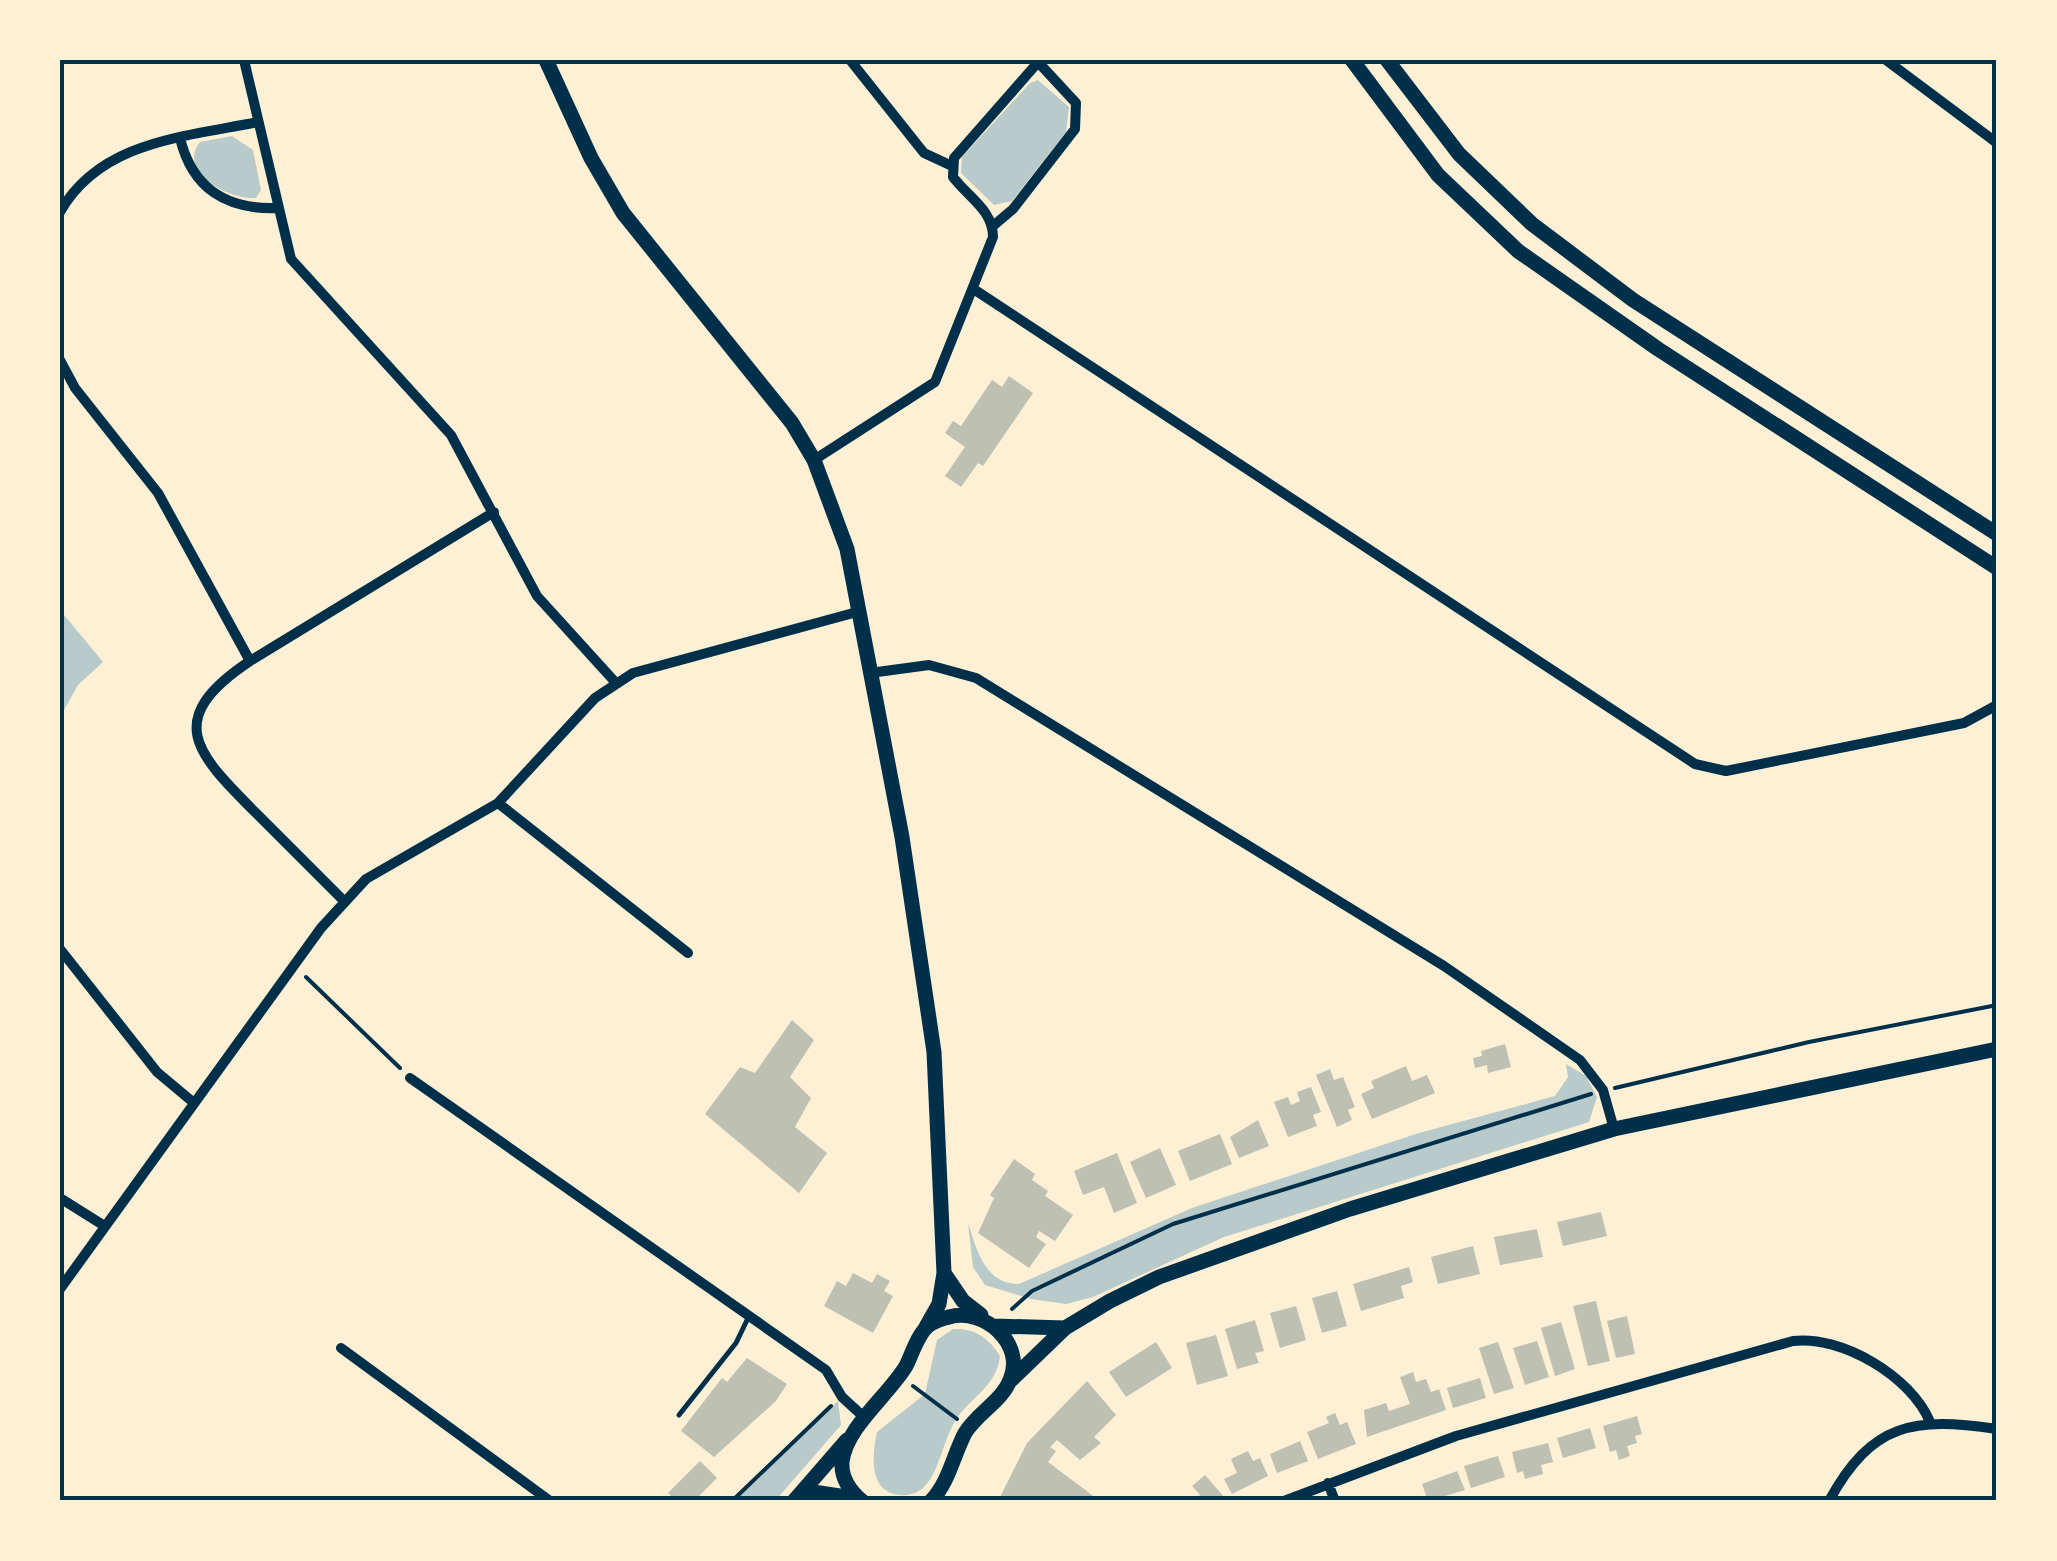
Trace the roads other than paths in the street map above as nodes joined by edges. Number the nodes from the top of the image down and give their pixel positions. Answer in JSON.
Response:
{"nodes":[{"id":1,"x":244,"y":60,"type":"edge"},
{"id":2,"x":546,"y":60,"type":"edge"},
{"id":3,"x":850,"y":60,"type":"edge"},
{"id":4,"x":1352,"y":60,"type":"edge"},
{"id":5,"x":1388,"y":60,"type":"edge"},
{"id":6,"x":1886,"y":60,"type":"edge"},
{"id":7,"x":1039,"y":61,"type":"edge"},
{"id":8,"x":258,"y":122,"type":"junction"},
{"id":9,"x":180,"y":138,"type":"junction"},
{"id":10,"x":1997,"y":143,"type":"edge"},
{"id":11,"x":952,"y":166,"type":"junction"},
{"id":12,"x":277,"y":208,"type":"junction"},
{"id":13,"x":60,"y":212,"type":"edge"},
{"id":14,"x":994,"y":226,"type":"junction"},
{"id":15,"x":975,"y":290,"type":"junction"},
{"id":16,"x":60,"y":360,"type":"edge"},
{"id":17,"x":814,"y":460,"type":"junction"},
{"id":18,"x":494,"y":512,"type":"junction"},
{"id":19,"x":1997,"y":534,"type":"edge"},
{"id":20,"x":1997,"y":568,"type":"edge"},
{"id":21,"x":857,"y":612,"type":"junction"},
{"id":22,"x":250,"y":660,"type":"junction"},
{"id":23,"x":870,"y":674,"type":"junction"},
{"id":24,"x":616,"y":683,"type":"junction"},
{"id":25,"x":1997,"y":705,"type":"edge"},
{"id":26,"x":498,"y":803,"type":"junction"},
{"id":27,"x":343,"y":900,"type":"junction"},
{"id":28,"x":60,"y":948,"type":"edge"},
{"id":29,"x":688,"y":953,"type":"dead end"},
{"id":30,"x":1997,"y":1049,"type":"edge"},
{"id":31,"x":410,"y":1078,"type":"road end"},
{"id":32,"x":194,"y":1103,"type":"junction"},
{"id":33,"x":1614,"y":1129,"type":"junction"},
{"id":34,"x":60,"y":1198,"type":"edge"},
{"id":35,"x":102,"y":1225,"type":"junction"},
{"id":36,"x":944,"y":1273,"type":"junction"},
{"id":37,"x":60,"y":1289,"type":"edge"},
{"id":38,"x":749,"y":1316,"type":"junction"},
{"id":39,"x":990,"y":1322,"type":"junction"},
{"id":40,"x":926,"y":1327,"type":"junction"},
{"id":41,"x":1065,"y":1328,"type":"junction"},
{"id":42,"x":341,"y":1348,"type":"dead end"},
{"id":43,"x":1010,"y":1381,"type":"junction"},
{"id":44,"x":680,"y":1415,"type":"dead end"},
{"id":45,"x":1930,"y":1422,"type":"junction"},
{"id":46,"x":861,"y":1425,"type":"junction"},
{"id":47,"x":1997,"y":1429,"type":"edge"},
{"id":48,"x":1328,"y":1483,"type":"junction"},
{"id":49,"x":801,"y":1496,"type":"edge"},
{"id":50,"x":936,"y":1498,"type":"edge"},
{"id":51,"x":861,"y":1500,"type":"edge"},
{"id":52,"x":550,"y":1501,"type":"edge"},
{"id":53,"x":1284,"y":1501,"type":"edge"},
{"id":54,"x":1335,"y":1501,"type":"edge"},
{"id":55,"x":1828,"y":1501,"type":"edge"}],
"edges":[{"from":1,"to":8,"type":"street"},
{"from":2,"to":17,"type":"main road"},
{"from":3,"to":11,"type":"street"},
{"from":4,"to":20,"type":"main road"},
{"from":5,"to":19,"type":"main road"},
{"from":6,"to":10,"type":"street"},
{"from":7,"to":11,"type":"street"},
{"from":7,"to":14,"type":"street"},
{"from":8,"to":9,"type":"street"},
{"from":8,"to":12,"type":"street"},
{"from":9,"to":12,"type":"street"},
{"from":9,"to":13,"type":"street"},
{"from":11,"to":14,"type":"street"},
{"from":12,"to":18,"type":"street"},
{"from":14,"to":15,"type":"street"},
{"from":15,"to":17,"type":"street"},
{"from":15,"to":25,"type":"street"},
{"from":16,"to":22,"type":"street"},
{"from":17,"to":21,"type":"main road"},
{"from":18,"to":22,"type":"street"},
{"from":18,"to":24,"type":"street"},
{"from":21,"to":23,"type":"main road"},
{"from":21,"to":24,"type":"street"},
{"from":22,"to":27,"type":"street"},
{"from":23,"to":33,"type":"street"},
{"from":23,"to":36,"type":"main road"},
{"from":24,"to":26,"type":"street"},
{"from":26,"to":27,"type":"street"},
{"from":26,"to":29,"type":"street"},
{"from":27,"to":32,"type":"street"},
{"from":28,"to":32,"type":"street"},
{"from":30,"to":33,"type":"main road"},
{"from":31,"to":38,"type":"street"},
{"from":32,"to":35,"type":"street"},
{"from":33,"to":41,"type":"main road"},
{"from":34,"to":35,"type":"street"},
{"from":35,"to":37,"type":"street"},
{"from":36,"to":39,"type":"main road"},
{"from":36,"to":40,"type":"main road"},
{"from":38,"to":44,"type":"lane"},
{"from":38,"to":46,"type":"street"},
{"from":39,"to":40,"type":"main road"},
{"from":39,"to":41,"type":"main road"},
{"from":39,"to":43,"type":"main road"},
{"from":40,"to":46,"type":"main road"},
{"from":41,"to":43,"type":"main road"},
{"from":42,"to":52,"type":"street"},
{"from":43,"to":50,"type":"main road"},
{"from":45,"to":47,"type":"street"},
{"from":45,"to":48,"type":"street"},
{"from":45,"to":55,"type":"street"},
{"from":46,"to":49,"type":"main road"},
{"from":46,"to":51,"type":"main road"},
{"from":48,"to":53,"type":"street"},
{"from":48,"to":54,"type":"street"},
{"from":49,"to":51,"type":"main road"}]}
